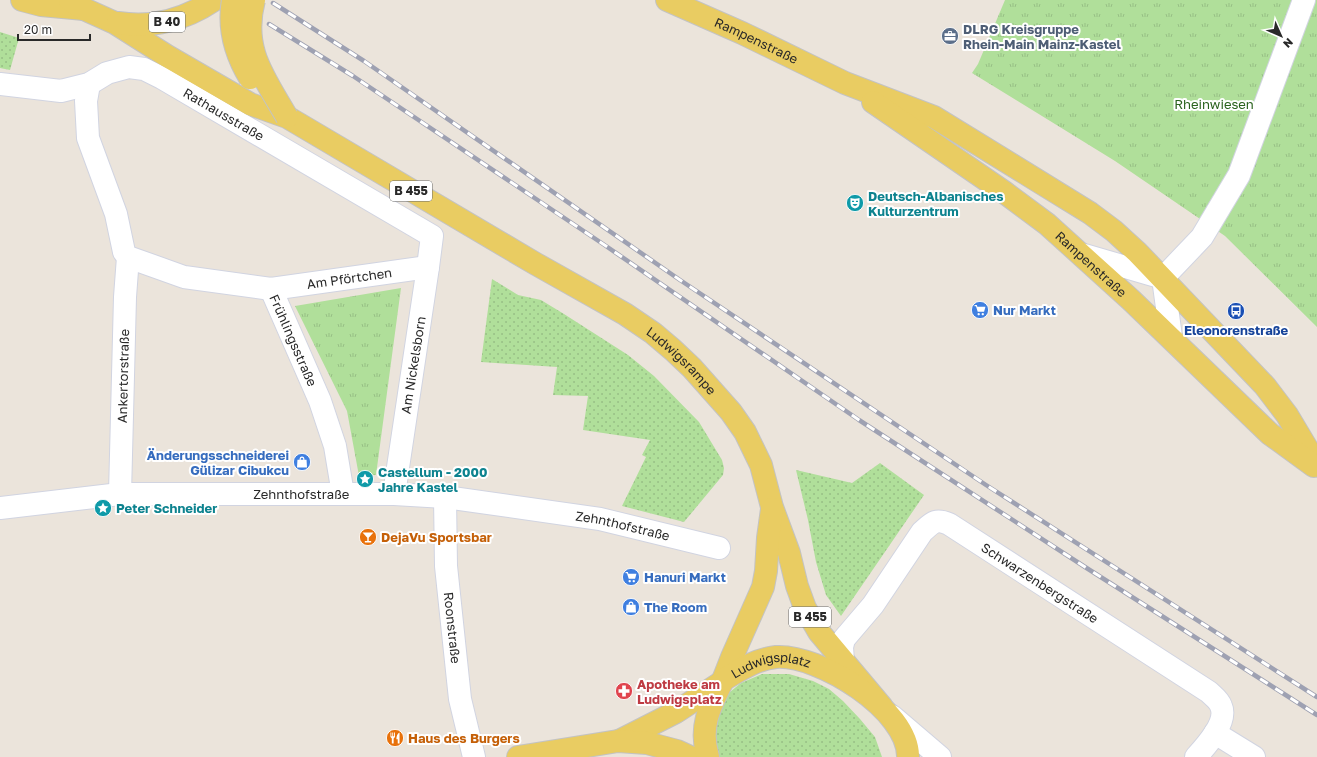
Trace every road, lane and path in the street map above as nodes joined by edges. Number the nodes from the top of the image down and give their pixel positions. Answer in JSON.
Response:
{"nodes":[{"id":1,"x":214,"y":0,"type":"edge"},
{"id":2,"x":233,"y":0,"type":"edge"},
{"id":3,"x":254,"y":0,"type":"edge"},
{"id":4,"x":667,"y":0,"type":"edge"},
{"id":5,"x":1304,"y":0,"type":"edge"},
{"id":6,"x":31,"y":3,"type":"edge"},
{"id":7,"x":77,"y":5,"type":"edge"},
{"id":8,"x":115,"y":23,"type":"junction"},
{"id":9,"x":846,"y":83,"type":"junction"},
{"id":10,"x":0,"y":84,"type":"edge"},
{"id":11,"x":89,"y":84,"type":"junction"},
{"id":12,"x":287,"y":117,"type":"junction"},
{"id":13,"x":432,"y":236,"type":"joint"},
{"id":14,"x":1081,"y":254,"type":"junction"},
{"id":15,"x":126,"y":255,"type":"junction"},
{"id":16,"x":428,"y":266,"type":"junction"},
{"id":17,"x":1163,"y":278,"type":"junction"},
{"id":18,"x":271,"y":290,"type":"junction"},
{"id":19,"x":1170,"y":338,"type":"junction"},
{"id":20,"x":1317,"y":464,"type":"edge"},
{"id":21,"x":1317,"y":469,"type":"edge"},
{"id":22,"x":120,"y":494,"type":"junction"},
{"id":23,"x":343,"y":494,"type":"junction"},
{"id":24,"x":394,"y":494,"type":"junction"},
{"id":25,"x":445,"y":497,"type":"junction"},
{"id":26,"x":772,"y":507,"type":"junction"},
{"id":27,"x":0,"y":508,"type":"edge"},
{"id":28,"x":719,"y":548,"type":"dead end"},
{"id":29,"x":843,"y":661,"type":"junction"},
{"id":30,"x":722,"y":681,"type":"junction"},
{"id":31,"x":885,"y":710,"type":"junction"},
{"id":32,"x":1215,"y":733,"type":"junction"},
{"id":33,"x":618,"y":741,"type":"junction"},
{"id":34,"x":474,"y":757,"type":"edge"},
{"id":35,"x":518,"y":757,"type":"edge"},
{"id":36,"x":690,"y":757,"type":"edge"},
{"id":37,"x":708,"y":757,"type":"edge"},
{"id":38,"x":908,"y":757,"type":"edge"},
{"id":39,"x":940,"y":757,"type":"edge"},
{"id":40,"x":1196,"y":757,"type":"edge"},
{"id":41,"x":1254,"y":757,"type":"edge"}],
"edges":[{"from":1,"to":8,"type":"main road","number":"B 40"},
{"from":2,"to":12,"type":"main road","number":"B 455","bridge":true},
{"from":3,"to":12,"type":"main road","number":"B 455","bridge":true},
{"from":4,"to":9,"type":"main road","name":"Rampenstraße"},
{"from":5,"to":17,"type":"street"},
{"from":6,"to":7,"type":"main road","number":"B 40"},
{"from":7,"to":8,"type":"main road","number":"B 40"},
{"from":8,"to":12,"type":"main road","number":"B 455"},
{"from":9,"to":14,"type":"main road","name":"Rampenstraße"},
{"from":9,"to":17,"type":"main road","name":"Rampenstraße"},
{"from":10,"to":11,"type":"street","name":"Rathausstraße"},
{"from":11,"to":13,"type":"street","name":"Rathausstraße"},
{"from":11,"to":15,"type":"street","name":"Ankertorstraße"},
{"from":12,"to":26,"type":"main road","name":"Ludwigsrampe","number":"B 455"},
{"from":13,"to":16,"type":"street","name":"Am Nickelsborn"},
{"from":14,"to":17,"type":"street"},
{"from":14,"to":19,"type":"main road","name":"Rampenstraße"},
{"from":15,"to":18,"type":"street","name":"Frühlingsstraße"},
{"from":15,"to":22,"type":"street","name":"Ankertorstraße"},
{"from":16,"to":18,"type":"street","name":"Am Pförtchen"},
{"from":16,"to":24,"type":"street","name":"Am Nickelsborn"},
{"from":17,"to":19,"type":"street"},
{"from":17,"to":20,"type":"main road","name":"Rampenstraße"},
{"from":18,"to":23,"type":"street","name":"Frühlingsstraße"},
{"from":19,"to":21,"type":"main road","name":"Rampenstraße"},
{"from":22,"to":23,"type":"street","name":"Zehnthofstraße"},
{"from":22,"to":27,"type":"street","name":"Zehnthofstraße"},
{"from":23,"to":24,"type":"street","name":"Zehnthofstraße"},
{"from":24,"to":25,"type":"street","name":"Zehnthofstraße"},
{"from":25,"to":28,"type":"street","name":"Zehnthofstraße"},
{"from":25,"to":34,"type":"street","name":"Roonstraße"},
{"from":26,"to":29,"type":"main road","name":"Ludwigsrampe","number":"B 455"},
{"from":26,"to":30,"type":"main road","name":"Ludwigsrampe","number":"B 455"},
{"from":29,"to":31,"type":"main road","name":"Ludwigsrampe","number":"B 455"},
{"from":29,"to":32,"type":"street","name":"Schwarzenbergstraße"},
{"from":30,"to":31,"type":"main road","name":"Ludwigsplatz","number":"B 455"},
{"from":30,"to":33,"type":"main road"},
{"from":30,"to":37,"type":"main road","name":"Ludwigsplatz","number":"B 455"},
{"from":31,"to":38,"type":"main road","name":"Ludwigsplatz","number":"B 455"},
{"from":31,"to":39,"type":"street","name":"Ludwigsplatz"},
{"from":32,"to":40,"type":"street"},
{"from":32,"to":41,"type":"street"},
{"from":33,"to":35,"type":"main road"},
{"from":33,"to":36,"type":"main road"}]}
